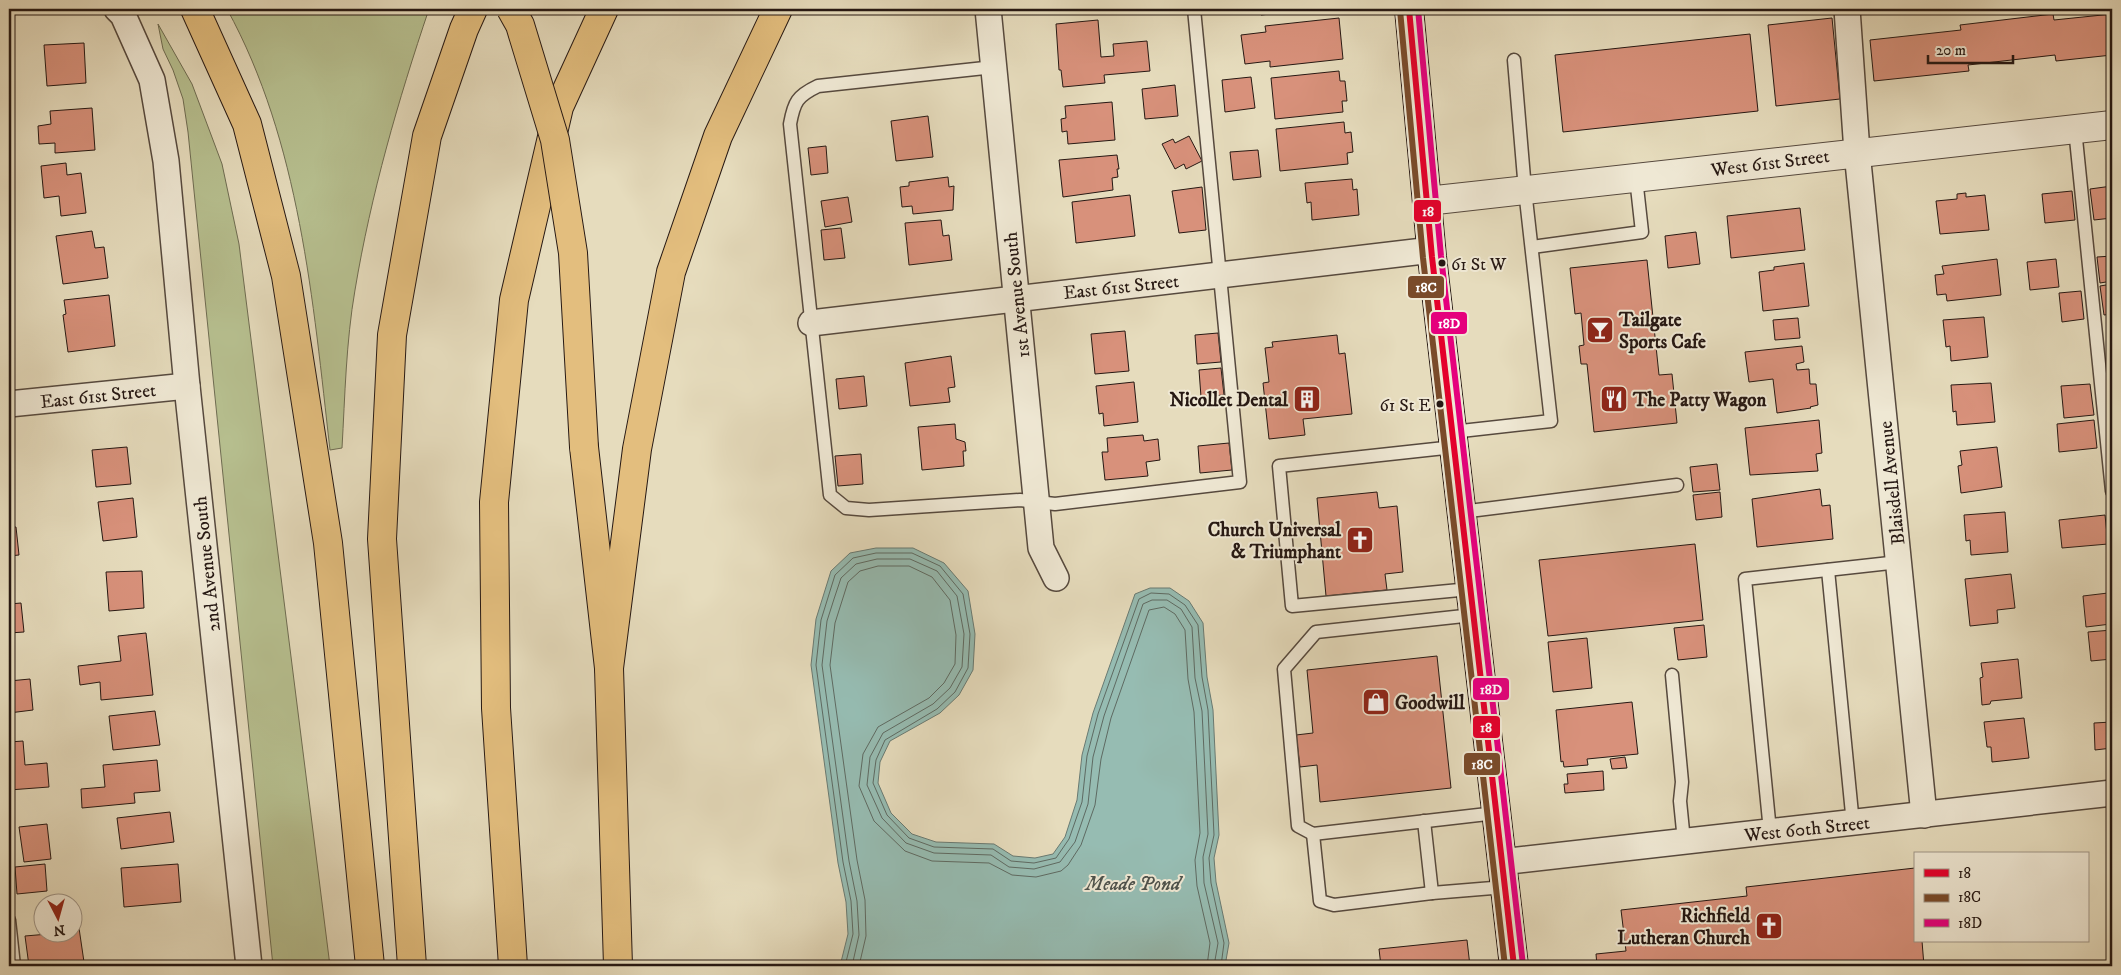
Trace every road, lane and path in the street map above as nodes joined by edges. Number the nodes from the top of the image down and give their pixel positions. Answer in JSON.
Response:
{"nodes":[{"id":1,"x":118,"y":9,"type":"edge"},
{"id":2,"x":196,"y":9,"type":"edge"},
{"id":3,"x":473,"y":9,"type":"edge"},
{"id":4,"x":511,"y":9,"type":"edge"},
{"id":5,"x":604,"y":9,"type":"edge"},
{"id":6,"x":778,"y":9,"type":"edge"},
{"id":7,"x":988,"y":9,"type":"edge"},
{"id":8,"x":1194,"y":9,"type":"edge"},
{"id":9,"x":1409,"y":9,"type":"edge"},
{"id":10,"x":1847,"y":9,"type":"edge"},
{"id":11,"x":1514,"y":60,"type":"dead end"},
{"id":12,"x":994,"y":67,"type":"junction"},
{"id":13,"x":2112,"y":124,"type":"edge"},
{"id":14,"x":2075,"y":129,"type":"junction"},
{"id":15,"x":1857,"y":152,"type":"junction"},
{"id":16,"x":1636,"y":178,"type":"junction"},
{"id":17,"x":1525,"y":190,"type":"junction"},
{"id":18,"x":1427,"y":201,"type":"junction"},
{"id":19,"x":1532,"y":247,"type":"junction"},
{"id":20,"x":1432,"y":250,"type":"junction"},
{"id":21,"x":1220,"y":275,"type":"junction"},
{"id":22,"x":1016,"y":298,"type":"junction"},
{"id":23,"x":811,"y":323,"type":"junction"},
{"id":24,"x":187,"y":386,"type":"junction"},
{"id":25,"x":9,"y":404,"type":"edge"},
{"id":26,"x":1453,"y":439,"type":"junction"},
{"id":27,"x":1678,"y":485,"type":"dead end"},
{"id":28,"x":2112,"y":492,"type":"edge"},
{"id":29,"x":1036,"y":501,"type":"junction"},
{"id":30,"x":1461,"y":512,"type":"junction"},
{"id":31,"x":1899,"y":562,"type":"junction"},
{"id":32,"x":1828,"y":570,"type":"junction"},
{"id":33,"x":1056,"y":578,"type":"dead end"},
{"id":34,"x":1472,"y":602,"type":"junction"},
{"id":35,"x":609,"y":668,"type":"junction"},
{"id":36,"x":1672,"y":675,"type":"dead end"},
{"id":37,"x":2112,"y":793,"type":"edge"},
{"id":38,"x":1496,"y":813,"type":"junction"},
{"id":39,"x":1924,"y":814,"type":"junction"},
{"id":40,"x":1424,"y":821,"type":"junction"},
{"id":41,"x":1853,"y":824,"type":"junction"},
{"id":42,"x":1770,"y":831,"type":"junction"},
{"id":43,"x":1313,"y":834,"type":"junction"},
{"id":44,"x":1684,"y":841,"type":"junction"},
{"id":45,"x":1503,"y":875,"type":"junction"},
{"id":46,"x":1432,"y":892,"type":"junction"},
{"id":47,"x":9,"y":920,"type":"edge"},
{"id":48,"x":14,"y":966,"type":"edge"},
{"id":49,"x":249,"y":966,"type":"edge"},
{"id":50,"x":370,"y":966,"type":"edge"},
{"id":51,"x":412,"y":966,"type":"edge"},
{"id":52,"x":513,"y":966,"type":"edge"},
{"id":53,"x":618,"y":966,"type":"edge"},
{"id":54,"x":1514,"y":966,"type":"edge"}],
"edges":[{"from":1,"to":24,"type":"street","name":"2nd Avenue South"},
{"from":2,"to":50,"type":"highway"},
{"from":3,"to":51,"type":"highway"},
{"from":4,"to":35,"type":"highway","bridge":true},
{"from":5,"to":52,"type":"highway"},
{"from":6,"to":35,"type":"highway"},
{"from":7,"to":12,"type":"street","name":"1st Avenue South"},
{"from":8,"to":21,"type":"lane"},
{"from":9,"to":18,"type":"main road"},
{"from":10,"to":15,"type":"street","name":"Blaisdell Avenue"},
{"from":11,"to":17,"type":"lane"},
{"from":12,"to":22,"type":"street","name":"1st Avenue South"},
{"from":12,"to":23,"type":"lane"},
{"from":13,"to":14,"type":"main road","name":"West 61st Street"},
{"from":14,"to":15,"type":"main road","name":"West 61st Street"},
{"from":14,"to":28,"type":"lane"},
{"from":15,"to":16,"type":"main road","name":"West 61st Street"},
{"from":15,"to":31,"type":"street","name":"Blaisdell Avenue"},
{"from":16,"to":17,"type":"main road","name":"West 61st Street"},
{"from":16,"to":19,"type":"lane"},
{"from":17,"to":18,"type":"main road","name":"West 61st Street"},
{"from":17,"to":19,"type":"lane"},
{"from":18,"to":20,"type":"main road"},
{"from":19,"to":26,"type":"lane"},
{"from":20,"to":21,"type":"street","name":"East 61st Street"},
{"from":20,"to":26,"type":"main road"},
{"from":21,"to":22,"type":"street","name":"East 61st Street"},
{"from":21,"to":29,"type":"lane"},
{"from":22,"to":23,"type":"street","name":"East 61st Street"},
{"from":22,"to":29,"type":"street","name":"1st Avenue South"},
{"from":23,"to":29,"type":"lane"},
{"from":24,"to":25,"type":"street","name":"East 61st Street"},
{"from":24,"to":49,"type":"street","name":"2nd Avenue South"},
{"from":26,"to":30,"type":"main road"},
{"from":26,"to":34,"type":"lane"},
{"from":27,"to":30,"type":"lane"},
{"from":29,"to":33,"type":"street","name":"1st Avenue South"},
{"from":30,"to":34,"type":"main road"},
{"from":31,"to":32,"type":"lane"},
{"from":31,"to":39,"type":"street","name":"Blaisdell Avenue"},
{"from":32,"to":41,"type":"lane"},
{"from":32,"to":42,"type":"lane"},
{"from":34,"to":38,"type":"main road"},
{"from":34,"to":43,"type":"lane"},
{"from":35,"to":53,"type":"highway"},
{"from":36,"to":44,"type":"lane"},
{"from":37,"to":39,"type":"street","name":"West 60th Street"},
{"from":38,"to":40,"type":"lane"},
{"from":38,"to":45,"type":"main road"},
{"from":39,"to":41,"type":"street","name":"West 60th Street"},
{"from":40,"to":43,"type":"lane"},
{"from":40,"to":46,"type":"lane"},
{"from":41,"to":42,"type":"street","name":"West 60th Street"},
{"from":42,"to":44,"type":"street","name":"West 60th Street"},
{"from":43,"to":46,"type":"lane"},
{"from":44,"to":45,"type":"street","name":"West 60th Street"},
{"from":45,"to":46,"type":"lane"},
{"from":45,"to":54,"type":"main road"},
{"from":47,"to":48,"type":"lane"}]}
